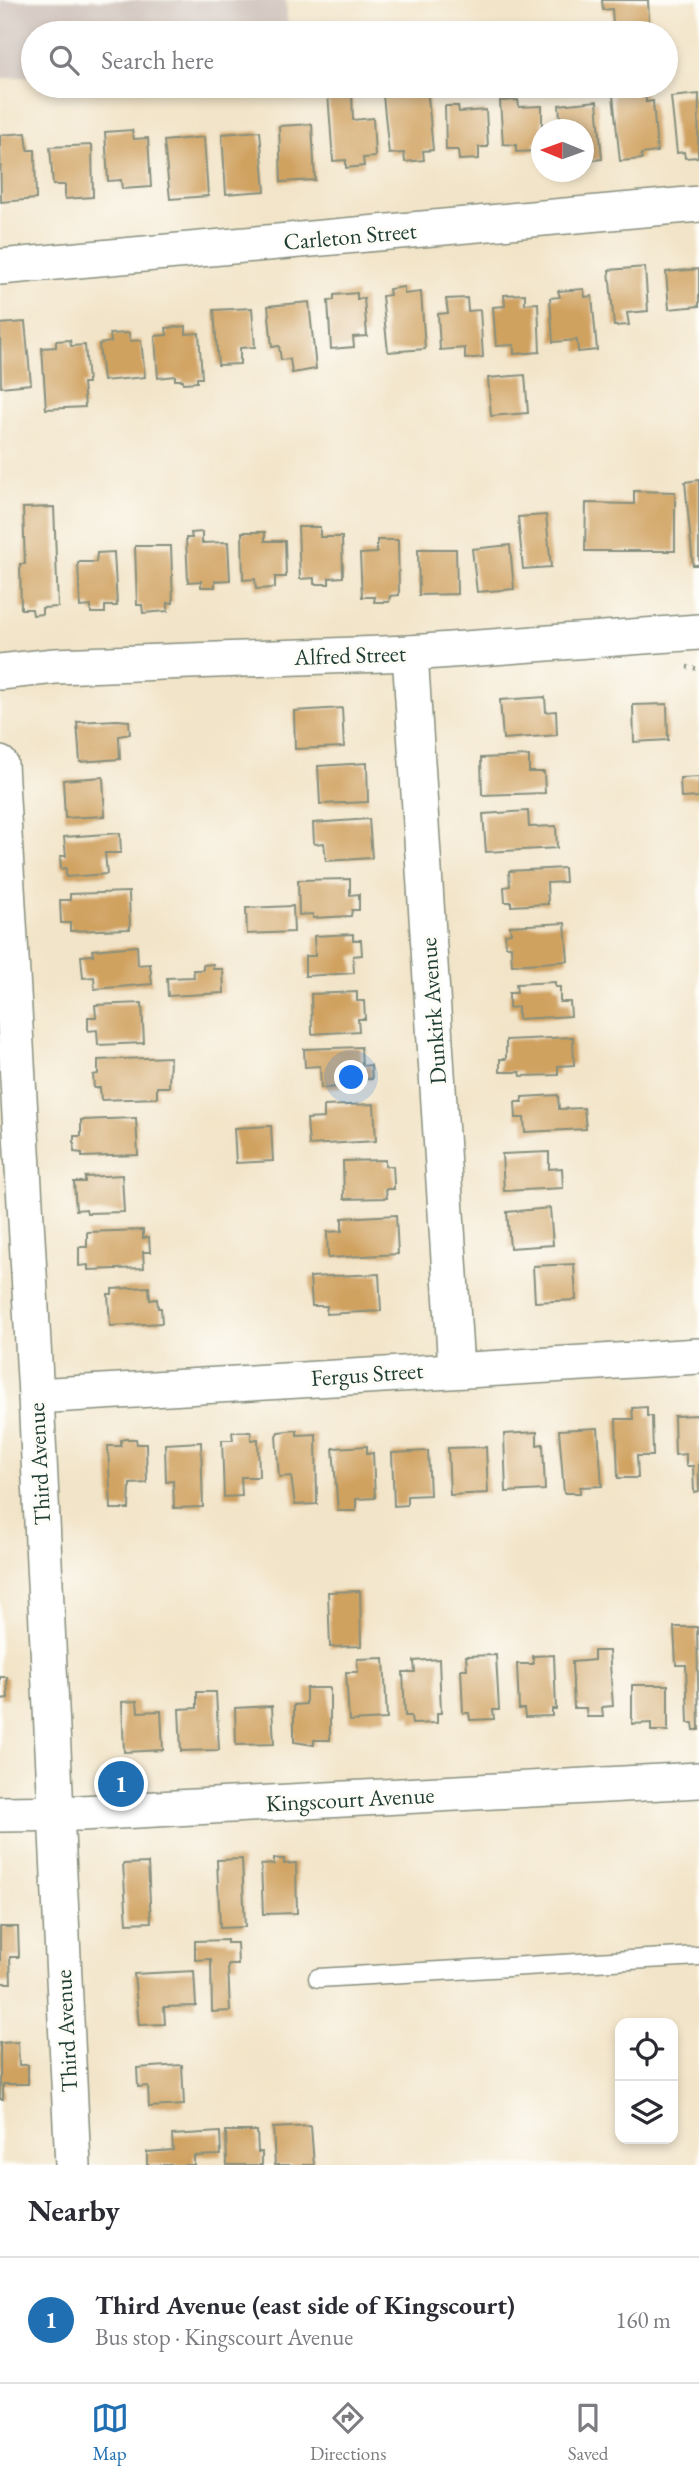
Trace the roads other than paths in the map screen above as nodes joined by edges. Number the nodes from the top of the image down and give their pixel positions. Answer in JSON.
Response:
{"nodes":[{"id":1,"x":699,"y":204,"type":"edge"},
{"id":2,"x":0,"y":267,"type":"edge"},
{"id":3,"x":699,"y":632,"type":"edge"},
{"id":4,"x":410,"y":653,"type":"junction"},
{"id":5,"x":0,"y":672,"type":"edge"},
{"id":6,"x":0,"y":764,"type":"edge"},
{"id":7,"x":699,"y":1356,"type":"edge"},
{"id":8,"x":456,"y":1368,"type":"junction"},
{"id":9,"x":36,"y":1396,"type":"junction"},
{"id":10,"x":699,"y":1780,"type":"edge"},
{"id":11,"x":55,"y":1813,"type":"junction"},
{"id":12,"x":0,"y":1814,"type":"edge"},
{"id":13,"x":699,"y":1956,"type":"edge"},
{"id":14,"x":318,"y":1978,"type":"dead end"},
{"id":15,"x":73,"y":2165,"type":"edge"}],
"edges":[{"from":1,"to":2,"type":"street","name":"Carleton Street"},
{"from":3,"to":4,"type":"street","name":"Alfred Street"},
{"from":4,"to":5,"type":"street","name":"Alfred Street"},
{"from":4,"to":8,"type":"street","name":"Dunkirk Avenue"},
{"from":6,"to":9,"type":"street","name":"Third Avenue"},
{"from":7,"to":8,"type":"street","name":"Fergus Street"},
{"from":8,"to":9,"type":"street","name":"Fergus Street"},
{"from":9,"to":11,"type":"street","name":"Third Avenue"},
{"from":10,"to":11,"type":"street","name":"Kingscourt Avenue"},
{"from":11,"to":12,"type":"street","name":"Kingscourt Avenue"},
{"from":11,"to":15,"type":"street","name":"Third Avenue"},
{"from":13,"to":14,"type":"lane"}]}
